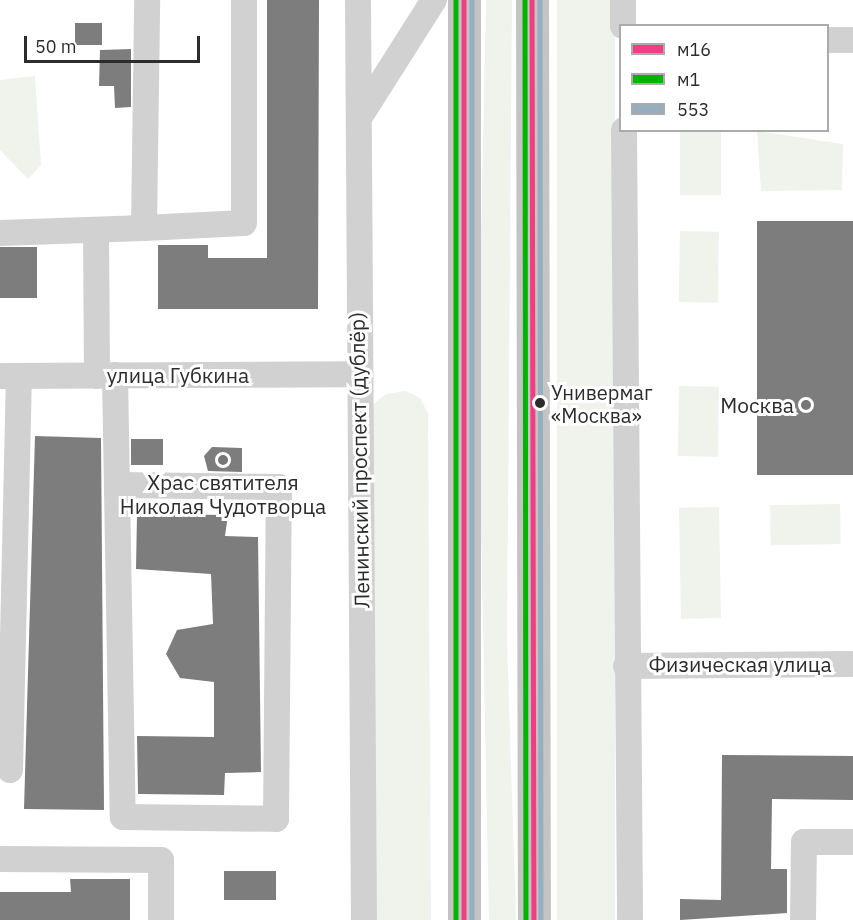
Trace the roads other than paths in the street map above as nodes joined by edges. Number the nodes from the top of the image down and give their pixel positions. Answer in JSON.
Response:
{"nodes":[{"id":1,"x":147,"y":0,"type":"edge"},
{"id":2,"x":244,"y":0,"type":"edge"},
{"id":3,"x":358,"y":0,"type":"edge"},
{"id":4,"x":434,"y":0,"type":"edge"},
{"id":5,"x":464,"y":0,"type":"edge"},
{"id":6,"x":531,"y":0,"type":"edge"},
{"id":7,"x":623,"y":0,"type":"edge"},
{"id":8,"x":623,"y":24,"type":"edge"},
{"id":9,"x":829,"y":40,"type":"edge"},
{"id":10,"x":853,"y":40,"type":"edge"},
{"id":11,"x":358,"y":119,"type":"junction"},
{"id":12,"x":624,"y":132,"type":"edge"},
{"id":13,"x":144,"y":228,"type":"junction"},
{"id":14,"x":96,"y":230,"type":"junction"},
{"id":15,"x":0,"y":233,"type":"edge"},
{"id":16,"x":357,"y":374,"type":"junction"},
{"id":17,"x":106,"y":376,"type":"junction"},
{"id":18,"x":9,"y":377,"type":"edge"},
{"id":19,"x":119,"y":485,"type":"junction"},
{"id":20,"x":853,"y":664,"type":"edge"},
{"id":21,"x":626,"y":666,"type":"junction"},
{"id":22,"x":10,"y":770,"type":"dead end"},
{"id":23,"x":853,"y":842,"type":"edge"},
{"id":24,"x":0,"y":859,"type":"edge"},
{"id":25,"x":160,"y":920,"type":"edge"},
{"id":26,"x":364,"y":920,"type":"edge"},
{"id":27,"x":464,"y":920,"type":"edge"},
{"id":28,"x":534,"y":920,"type":"edge"},
{"id":29,"x":630,"y":920,"type":"edge"},
{"id":30,"x":803,"y":920,"type":"edge"}],
"edges":[{"from":1,"to":13,"type":"street"},
{"from":2,"to":13,"type":"street"},
{"from":3,"to":11,"type":"street","name":"Ленинский проспект (дублёр)"},
{"from":4,"to":11,"type":"street"},
{"from":5,"to":27,"type":"main road"},
{"from":6,"to":28,"type":"main road"},
{"from":7,"to":8,"type":"street"},
{"from":9,"to":10,"type":"street"},
{"from":11,"to":16,"type":"street","name":"Ленинский проспект (дублёр)"},
{"from":12,"to":21,"type":"street"},
{"from":13,"to":14,"type":"street"},
{"from":14,"to":15,"type":"street"},
{"from":14,"to":17,"type":"street"},
{"from":16,"to":17,"type":"street","name":"улица Губкина"},
{"from":16,"to":26,"type":"street","name":"Ленинский проспект (дублёр)"},
{"from":17,"to":18,"type":"street","name":"улица Губкина"},
{"from":17,"to":19,"type":"street"},
{"from":18,"to":22,"type":"street"},
{"from":19,"to":19,"type":"street"},
{"from":20,"to":21,"type":"street","name":"Физическая улица"},
{"from":21,"to":29,"type":"street"},
{"from":23,"to":30,"type":"street"},
{"from":24,"to":25,"type":"street"}]}
